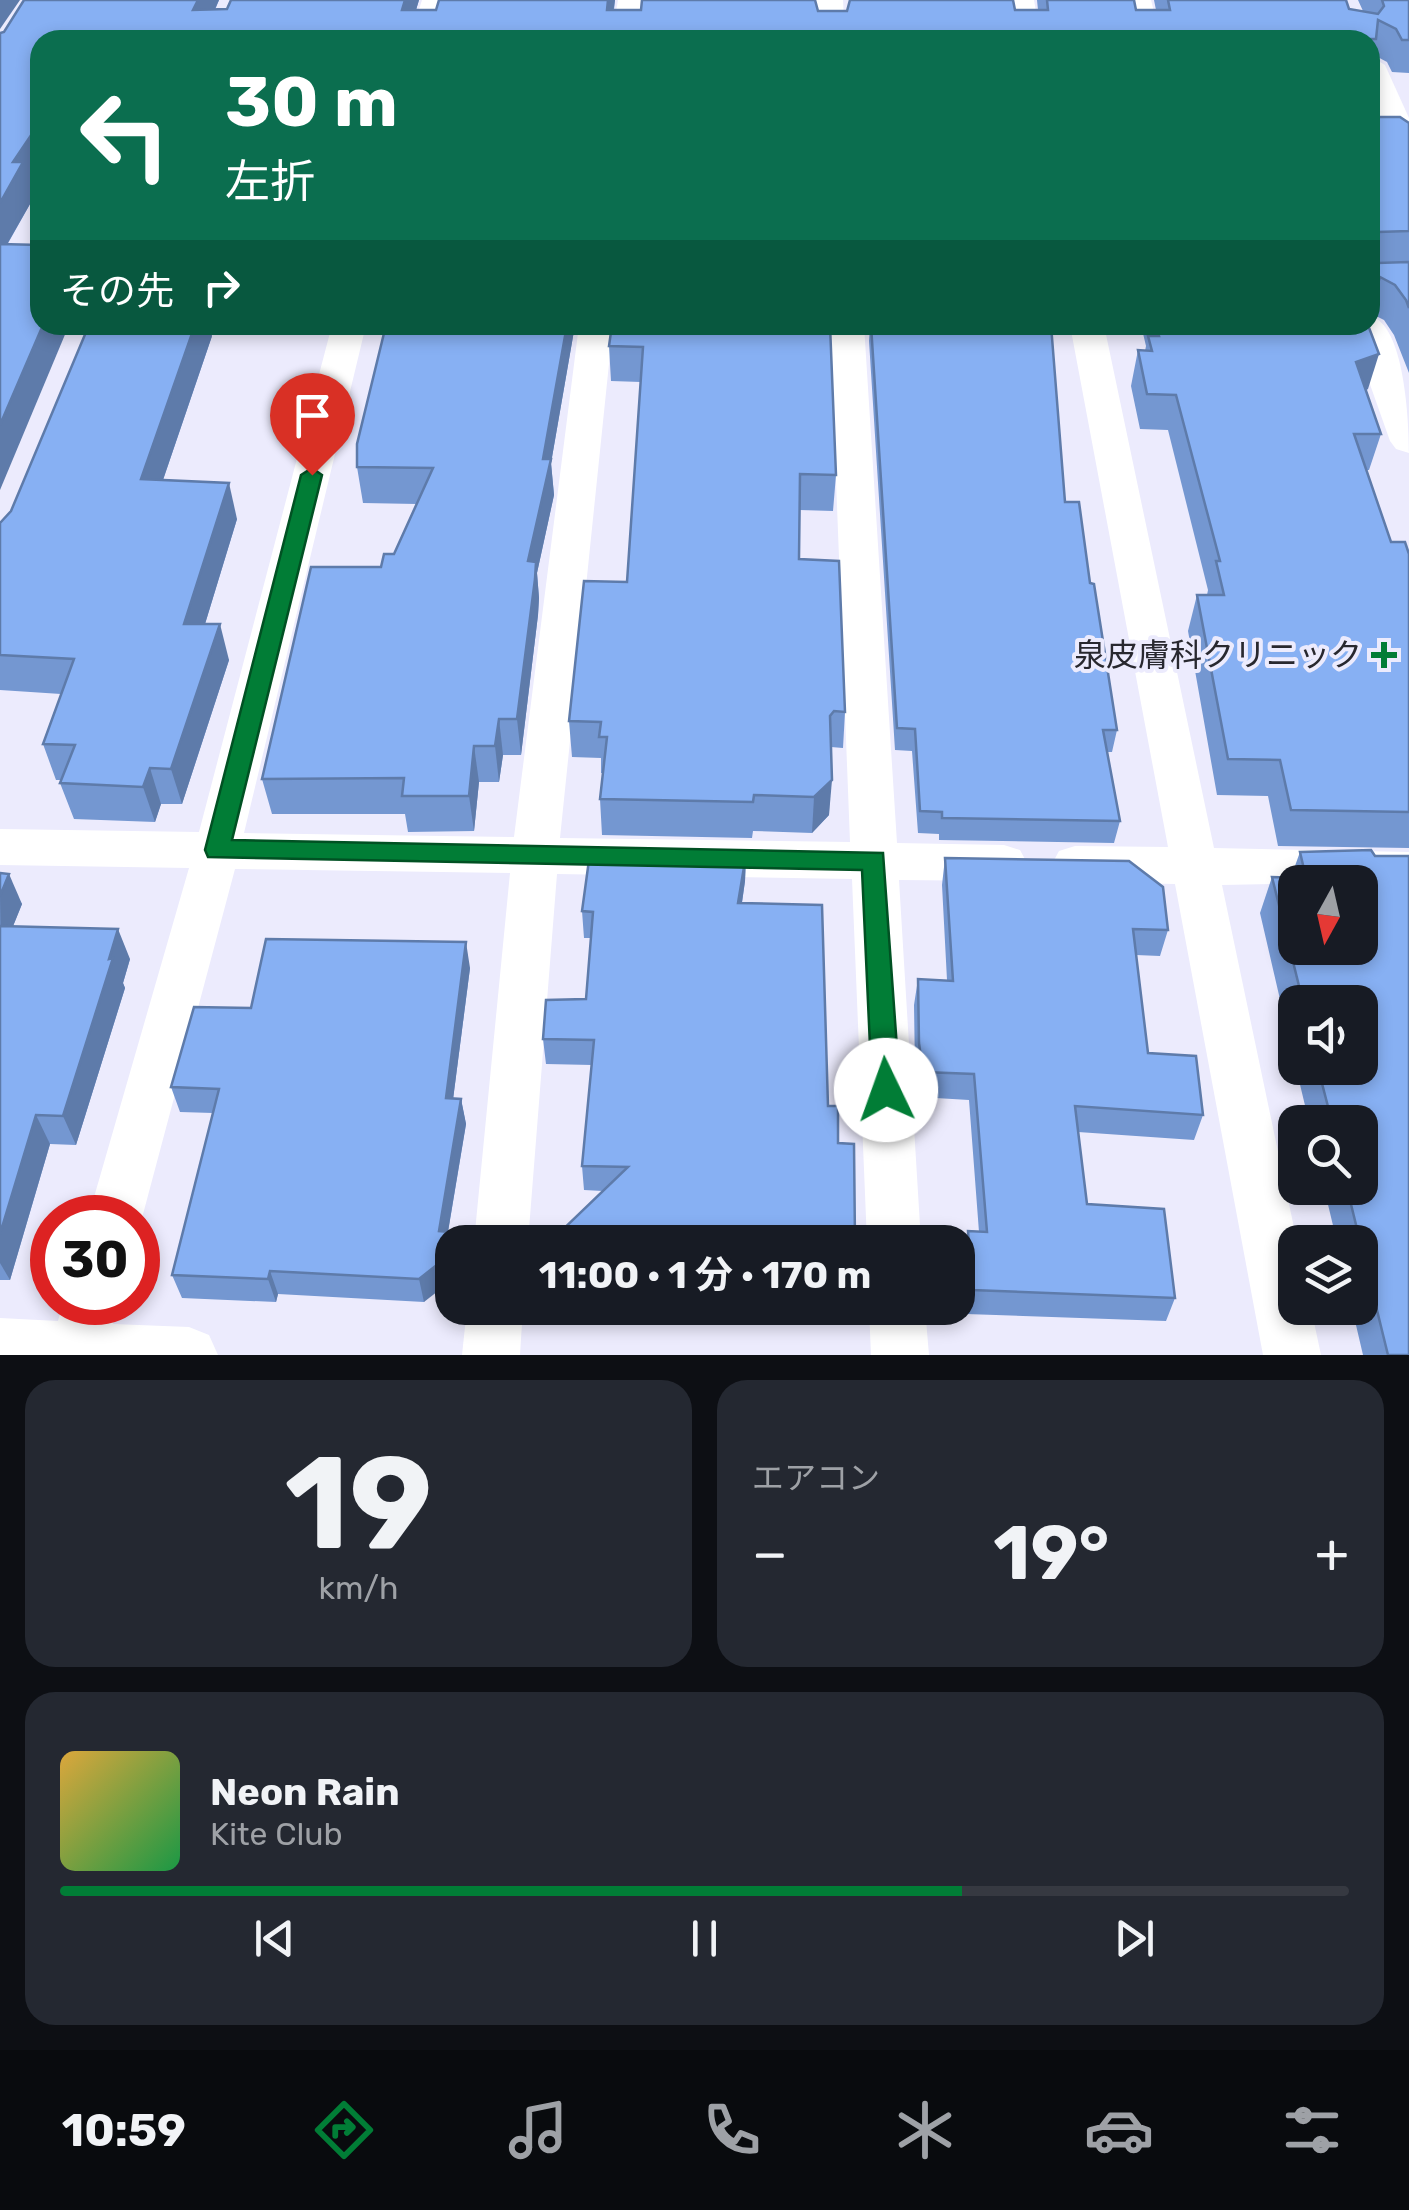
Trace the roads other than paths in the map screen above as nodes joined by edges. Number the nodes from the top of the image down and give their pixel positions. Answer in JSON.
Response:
{"nodes":[{"id":1,"x":436,"y":0,"type":"edge"},
{"id":2,"x":632,"y":0,"type":"edge"},
{"id":3,"x":829,"y":0,"type":"edge"},
{"id":4,"x":1020,"y":0,"type":"edge"},
{"id":5,"x":1137,"y":0,"type":"edge"},
{"id":6,"x":426,"y":30,"type":"edge"},
{"id":7,"x":627,"y":30,"type":"edge"},
{"id":8,"x":830,"y":30,"type":"edge"},
{"id":9,"x":1025,"y":30,"type":"edge"},
{"id":10,"x":1145,"y":30,"type":"edge"},
{"id":11,"x":1383,"y":86,"type":"edge"},
{"id":12,"x":1409,"y":151,"type":"edge"},
{"id":13,"x":346,"y":335,"type":"edge"},
{"id":14,"x":595,"y":335,"type":"edge"},
{"id":15,"x":848,"y":335,"type":"edge"},
{"id":16,"x":1089,"y":335,"type":"edge"},
{"id":17,"x":1370,"y":335,"type":"edge"},
{"id":18,"x":1409,"y":441,"type":"edge"},
{"id":19,"x":0,"y":847,"type":"edge"},
{"id":20,"x":217,"y":850,"type":"junction"},
{"id":21,"x":536,"y":854,"type":"junction"},
{"id":22,"x":874,"y":860,"type":"junction"},
{"id":23,"x":1194,"y":867,"type":"junction"},
{"id":24,"x":1409,"y":870,"type":"edge"},
{"id":25,"x":121,"y":1195,"type":"edge"},
{"id":26,"x":503,"y":1225,"type":"edge"},
{"id":27,"x":893,"y":1225,"type":"edge"},
{"id":28,"x":494,"y":1325,"type":"edge"},
{"id":29,"x":898,"y":1325,"type":"edge"},
{"id":30,"x":85,"y":1326,"type":"edge"},
{"id":31,"x":0,"y":1346,"type":"edge"},
{"id":32,"x":189,"y":1355,"type":"edge"},
{"id":33,"x":491,"y":1355,"type":"edge"},
{"id":34,"x":900,"y":1355,"type":"edge"},
{"id":35,"x":1292,"y":1355,"type":"edge"}],
"edges":[{"from":1,"to":6,"type":"street"},
{"from":2,"to":7,"type":"street"},
{"from":3,"to":8,"type":"street"},
{"from":4,"to":9,"type":"street"},
{"from":5,"to":10,"type":"street"},
{"from":11,"to":12,"type":"street"},
{"from":13,"to":20,"type":"street"},
{"from":14,"to":21,"type":"street"},
{"from":15,"to":22,"type":"street"},
{"from":16,"to":23,"type":"street"},
{"from":17,"to":18,"type":"street"},
{"from":19,"to":20,"type":"street"},
{"from":20,"to":21,"type":"street"},
{"from":20,"to":25,"type":"street"},
{"from":21,"to":22,"type":"street"},
{"from":21,"to":26,"type":"street"},
{"from":22,"to":23,"type":"street"},
{"from":22,"to":27,"type":"street"},
{"from":23,"to":24,"type":"street"},
{"from":23,"to":35,"type":"street"},
{"from":28,"to":33,"type":"street"},
{"from":29,"to":34,"type":"street"},
{"from":30,"to":31,"type":"street"},
{"from":30,"to":32,"type":"street"}]}
